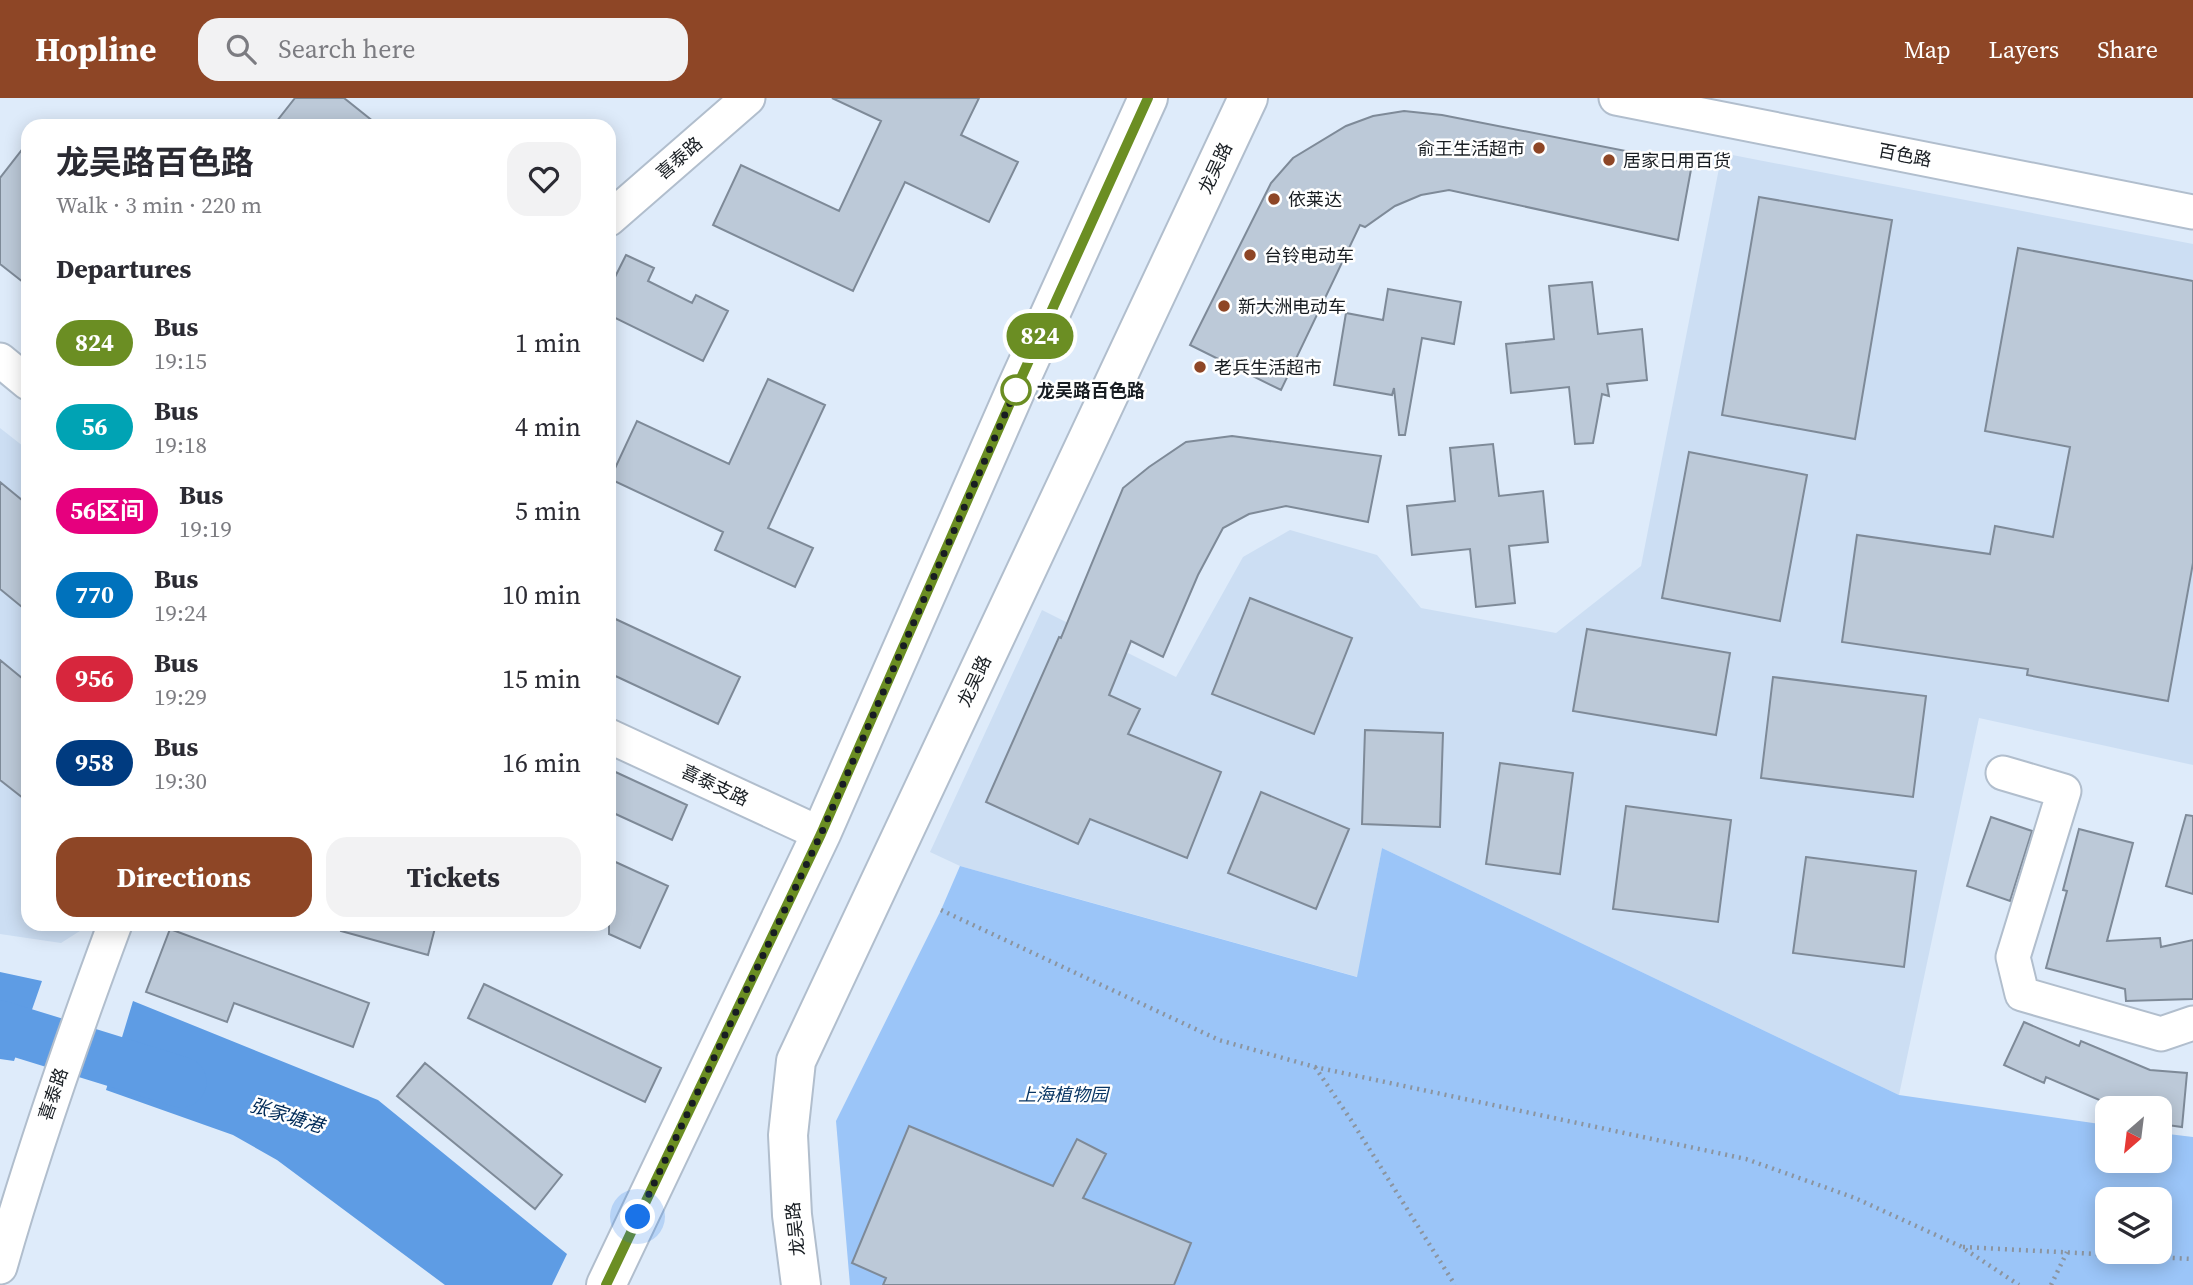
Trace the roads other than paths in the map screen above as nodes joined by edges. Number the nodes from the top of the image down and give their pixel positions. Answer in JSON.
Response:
{"nodes":[{"id":1,"x":748,"y":98,"type":"edge"},
{"id":2,"x":1148,"y":98,"type":"edge"},
{"id":3,"x":1248,"y":98,"type":"edge"},
{"id":4,"x":1616,"y":98,"type":"edge"},
{"id":5,"x":2193,"y":212,"type":"edge"},
{"id":6,"x":616,"y":213,"type":"edge"},
{"id":7,"x":0,"y":360,"type":"edge"},
{"id":8,"x":21,"y":377,"type":"edge"},
{"id":9,"x":616,"y":739,"type":"edge"},
{"id":10,"x":2004,"y":772,"type":"dead end"},
{"id":11,"x":821,"y":834,"type":"junction"},
{"id":12,"x":112,"y":931,"type":"edge"},
{"id":13,"x":2193,"y":1023,"type":"edge"},
{"id":14,"x":0,"y":1267,"type":"edge"},
{"id":15,"x":606,"y":1285,"type":"edge"},
{"id":16,"x":801,"y":1285,"type":"edge"}],
"edges":[{"from":1,"to":6,"type":"street","name":"喜泰路"},
{"from":2,"to":11,"type":"main road"},
{"from":3,"to":16,"type":"main road","name":"龙吴路"},
{"from":4,"to":5,"type":"street","name":"百色路"},
{"from":7,"to":8,"type":"street"},
{"from":9,"to":11,"type":"street","name":"喜泰支路"},
{"from":10,"to":13,"type":"street"},
{"from":11,"to":15,"type":"main road"},
{"from":12,"to":14,"type":"street","name":"喜泰路"}]}
